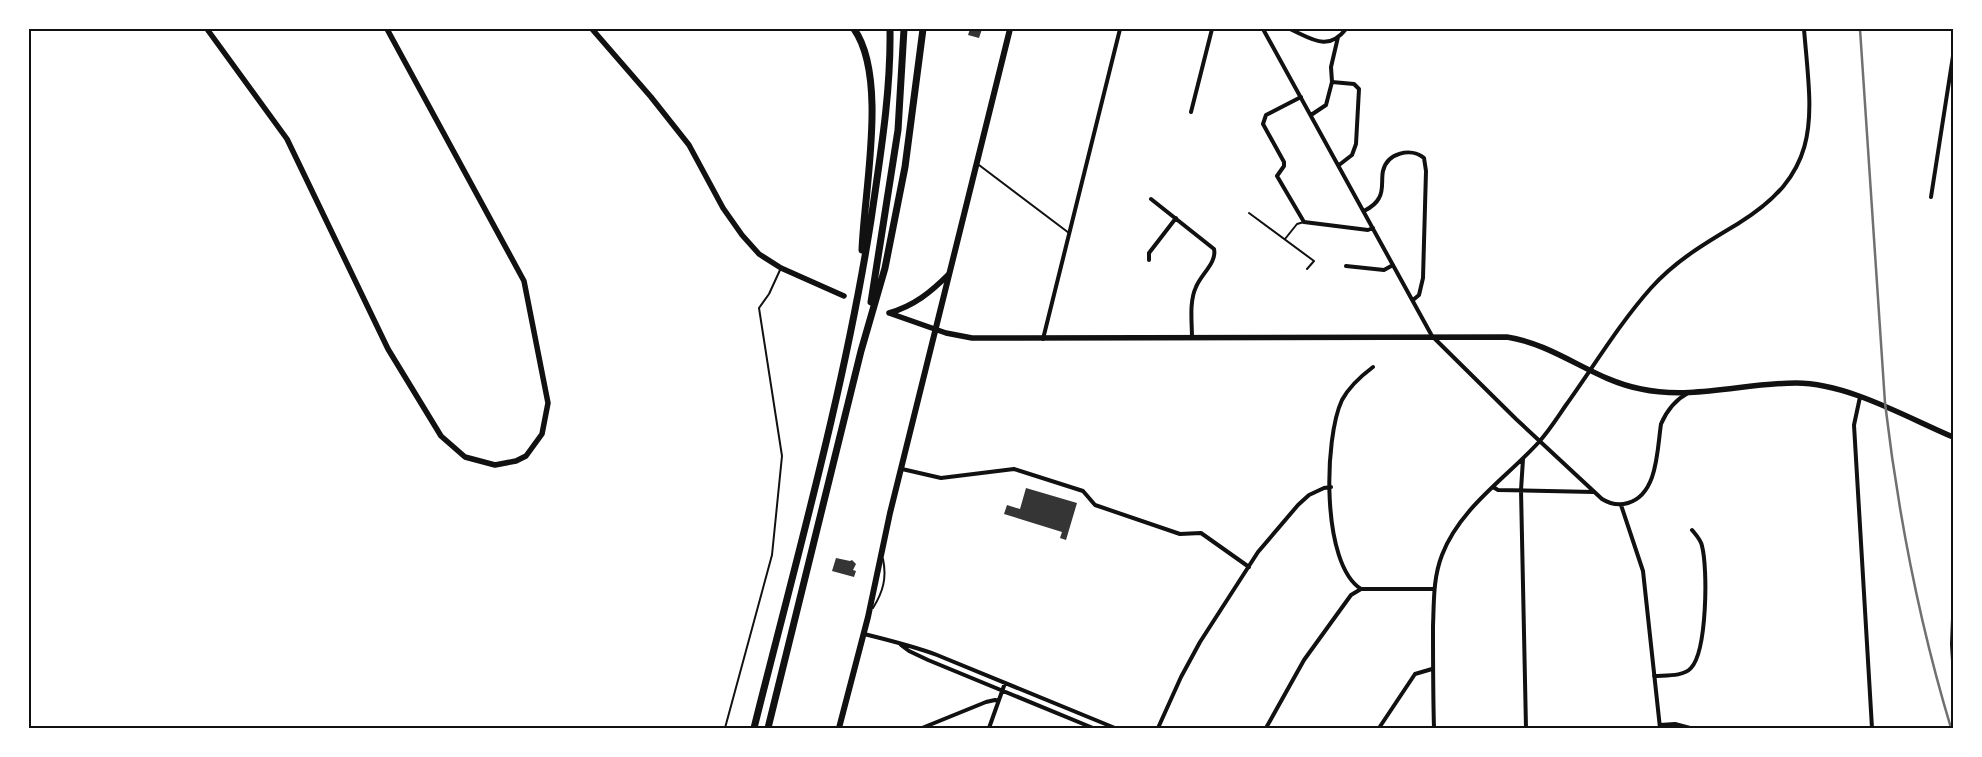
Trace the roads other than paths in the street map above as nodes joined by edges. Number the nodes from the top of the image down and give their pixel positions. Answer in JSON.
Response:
{"nodes":[{"id":1,"x":207,"y":29,"type":"edge"},
{"id":2,"x":387,"y":29,"type":"edge"},
{"id":3,"x":592,"y":29,"type":"edge"},
{"id":4,"x":854,"y":29,"type":"edge"},
{"id":5,"x":890,"y":29,"type":"edge"},
{"id":6,"x":904,"y":29,"type":"edge"},
{"id":7,"x":923,"y":29,"type":"edge"},
{"id":8,"x":1010,"y":29,"type":"edge"},
{"id":9,"x":1120,"y":29,"type":"edge"},
{"id":10,"x":1212,"y":29,"type":"edge"},
{"id":11,"x":1263,"y":29,"type":"edge"},
{"id":12,"x":1290,"y":29,"type":"edge"},
{"id":13,"x":1346,"y":29,"type":"edge"},
{"id":14,"x":1804,"y":29,"type":"edge"},
{"id":15,"x":1338,"y":38,"type":"junction"},
{"id":16,"x":1953,"y":56,"type":"edge"},
{"id":17,"x":1332,"y":82,"type":"junction"},
{"id":18,"x":1301,"y":97,"type":"junction"},
{"id":19,"x":1192,"y":112,"type":"dead end"},
{"id":20,"x":1311,"y":115,"type":"junction"},
{"id":21,"x":977,"y":163,"type":"junction"},
{"id":22,"x":1339,"y":165,"type":"junction"},
{"id":23,"x":1931,"y":197,"type":"dead end"},
{"id":24,"x":1151,"y":198,"type":"dead end"},
{"id":25,"x":1364,"y":211,"type":"junction"},
{"id":26,"x":1249,"y":212,"type":"dead end"},
{"id":27,"x":1176,"y":218,"type":"junction"},
{"id":28,"x":1304,"y":222,"type":"junction"},
{"id":29,"x":1373,"y":228,"type":"junction"},
{"id":30,"x":1070,"y":234,"type":"junction"},
{"id":31,"x":1285,"y":239,"type":"junction"},
{"id":32,"x":1149,"y":260,"type":"dead end"},
{"id":33,"x":1393,"y":265,"type":"junction"},
{"id":34,"x":1346,"y":266,"type":"dead end"},
{"id":35,"x":781,"y":268,"type":"junction"},
{"id":36,"x":1307,"y":269,"type":"dead end"},
{"id":37,"x":949,"y":274,"type":"junction"},
{"id":38,"x":861,"y":280,"type":"junction"},
{"id":39,"x":844,"y":296,"type":"dead end"},
{"id":40,"x":1413,"y":300,"type":"junction"},
{"id":41,"x":936,"y":330,"type":"junction"},
{"id":42,"x":1432,"y":336,"type":"junction"},
{"id":43,"x":1192,"y":338,"type":"junction"},
{"id":44,"x":1043,"y":339,"type":"junction"},
{"id":45,"x":862,"y":351,"type":"junction"},
{"id":46,"x":1374,"y":367,"type":"dead end"},
{"id":47,"x":1689,"y":392,"type":"junction"},
{"id":48,"x":1860,"y":397,"type":"junction"},
{"id":49,"x":1953,"y":437,"type":"edge"},
{"id":50,"x":1540,"y":441,"type":"junction"},
{"id":51,"x":1523,"y":459,"type":"junction"},
{"id":52,"x":902,"y":469,"type":"junction"},
{"id":53,"x":1331,"y":487,"type":"junction"},
{"id":54,"x":1493,"y":487,"type":"junction"},
{"id":55,"x":1522,"y":490,"type":"junction"},
{"id":56,"x":1594,"y":492,"type":"junction"},
{"id":57,"x":1621,"y":505,"type":"junction"},
{"id":58,"x":1692,"y":530,"type":"dead end"},
{"id":59,"x":1249,"y":567,"type":"junction"},
{"id":60,"x":1361,"y":589,"type":"junction"},
{"id":61,"x":1434,"y":589,"type":"junction"},
{"id":62,"x":1953,"y":619,"type":"edge"},
{"id":63,"x":864,"y":634,"type":"junction"},
{"id":64,"x":901,"y":645,"type":"junction"},
{"id":65,"x":1953,"y":661,"type":"edge"},
{"id":66,"x":1432,"y":668,"type":"junction"},
{"id":67,"x":987,"y":676,"type":"junction"},
{"id":68,"x":1654,"y":676,"type":"junction"},
{"id":69,"x":983,"y":683,"type":"junction"},
{"id":70,"x":1005,"y":683,"type":"junction"},
{"id":71,"x":1002,"y":691,"type":"junction"},
{"id":72,"x":1042,"y":698,"type":"junction"},
{"id":73,"x":998,"y":701,"type":"junction"},
{"id":74,"x":1038,"y":706,"type":"junction"},
{"id":75,"x":1097,"y":721,"type":"junction"},
{"id":76,"x":1660,"y":726,"type":"edge"},
{"id":77,"x":725,"y":728,"type":"edge"},
{"id":78,"x":754,"y":728,"type":"edge"},
{"id":79,"x":768,"y":728,"type":"edge"},
{"id":80,"x":839,"y":728,"type":"edge"},
{"id":81,"x":922,"y":728,"type":"edge"},
{"id":82,"x":989,"y":728,"type":"edge"},
{"id":83,"x":1094,"y":728,"type":"edge"},
{"id":84,"x":1115,"y":728,"type":"edge"},
{"id":85,"x":1158,"y":728,"type":"edge"},
{"id":86,"x":1266,"y":728,"type":"edge"},
{"id":87,"x":1379,"y":728,"type":"edge"},
{"id":88,"x":1434,"y":728,"type":"edge"},
{"id":89,"x":1526,"y":728,"type":"edge"},
{"id":90,"x":1690,"y":728,"type":"edge"},
{"id":91,"x":1872,"y":728,"type":"edge"}],
"edges":[{"from":1,"to":2,"type":"main road"},
{"from":3,"to":35,"type":"main road"},
{"from":4,"to":38,"type":"highway"},
{"from":5,"to":38,"type":"highway"},
{"from":6,"to":45,"type":"highway"},
{"from":7,"to":45,"type":"highway"},
{"from":8,"to":21,"type":"main road"},
{"from":9,"to":30,"type":"street"},
{"from":10,"to":19,"type":"street"},
{"from":11,"to":18,"type":"street"},
{"from":12,"to":15,"type":"street"},
{"from":13,"to":15,"type":"street"},
{"from":14,"to":50,"type":"street"},
{"from":15,"to":17,"type":"street"},
{"from":16,"to":23,"type":"street"},
{"from":17,"to":20,"type":"street"},
{"from":17,"to":22,"type":"street"},
{"from":18,"to":20,"type":"street"},
{"from":18,"to":28,"type":"street"},
{"from":20,"to":22,"type":"street"},
{"from":21,"to":30,"type":"lane"},
{"from":21,"to":37,"type":"main road"},
{"from":22,"to":25,"type":"street"},
{"from":24,"to":27,"type":"street"},
{"from":25,"to":29,"type":"street"},
{"from":25,"to":40,"type":"street"},
{"from":26,"to":31,"type":"lane"},
{"from":27,"to":32,"type":"street"},
{"from":27,"to":43,"type":"street"},
{"from":28,"to":29,"type":"street"},
{"from":28,"to":31,"type":"lane"},
{"from":29,"to":33,"type":"street"},
{"from":30,"to":44,"type":"street"},
{"from":31,"to":36,"type":"lane"},
{"from":33,"to":34,"type":"street"},
{"from":33,"to":40,"type":"street"},
{"from":35,"to":39,"type":"main road"},
{"from":35,"to":77,"type":"lane"},
{"from":37,"to":41,"type":"main road"},
{"from":37,"to":41,"type":"main road"},
{"from":38,"to":78,"type":"highway"},
{"from":40,"to":42,"type":"street"},
{"from":41,"to":44,"type":"main road"},
{"from":41,"to":52,"type":"main road"},
{"from":42,"to":43,"type":"main road"},
{"from":42,"to":47,"type":"main road"},
{"from":42,"to":50,"type":"street"},
{"from":43,"to":44,"type":"main road"},
{"from":45,"to":79,"type":"highway"},
{"from":46,"to":53,"type":"street"},
{"from":47,"to":48,"type":"main road"},
{"from":47,"to":57,"type":"street"},
{"from":48,"to":49,"type":"main road"},
{"from":48,"to":91,"type":"street"},
{"from":50,"to":51,"type":"street"},
{"from":50,"to":56,"type":"street"},
{"from":51,"to":54,"type":"street"},
{"from":51,"to":55,"type":"street"},
{"from":52,"to":59,"type":"street"},
{"from":52,"to":63,"type":"main road"},
{"from":53,"to":59,"type":"street"},
{"from":53,"to":60,"type":"street"},
{"from":54,"to":55,"type":"street"},
{"from":54,"to":61,"type":"street"},
{"from":55,"to":56,"type":"street"},
{"from":55,"to":89,"type":"street"},
{"from":56,"to":57,"type":"street"},
{"from":57,"to":68,"type":"street"},
{"from":58,"to":68,"type":"street"},
{"from":59,"to":85,"type":"street"},
{"from":60,"to":61,"type":"street"},
{"from":60,"to":86,"type":"street"},
{"from":61,"to":66,"type":"street"},
{"from":62,"to":65,"type":"street"},
{"from":63,"to":64,"type":"street"},
{"from":63,"to":80,"type":"main road"},
{"from":64,"to":67,"type":"street"},
{"from":64,"to":69,"type":"street"},
{"from":66,"to":87,"type":"street"},
{"from":66,"to":88,"type":"street"},
{"from":67,"to":69,"type":"street"},
{"from":67,"to":70,"type":"street"},
{"from":68,"to":76,"type":"street"},
{"from":69,"to":71,"type":"street"},
{"from":70,"to":71,"type":"street"},
{"from":70,"to":72,"type":"street"},
{"from":71,"to":73,"type":"street"},
{"from":71,"to":74,"type":"street"},
{"from":72,"to":74,"type":"street"},
{"from":72,"to":75,"type":"street"},
{"from":73,"to":81,"type":"street"},
{"from":73,"to":82,"type":"street"},
{"from":74,"to":83,"type":"street"},
{"from":75,"to":83,"type":"street"},
{"from":75,"to":84,"type":"street"},
{"from":76,"to":90,"type":"street"}]}
